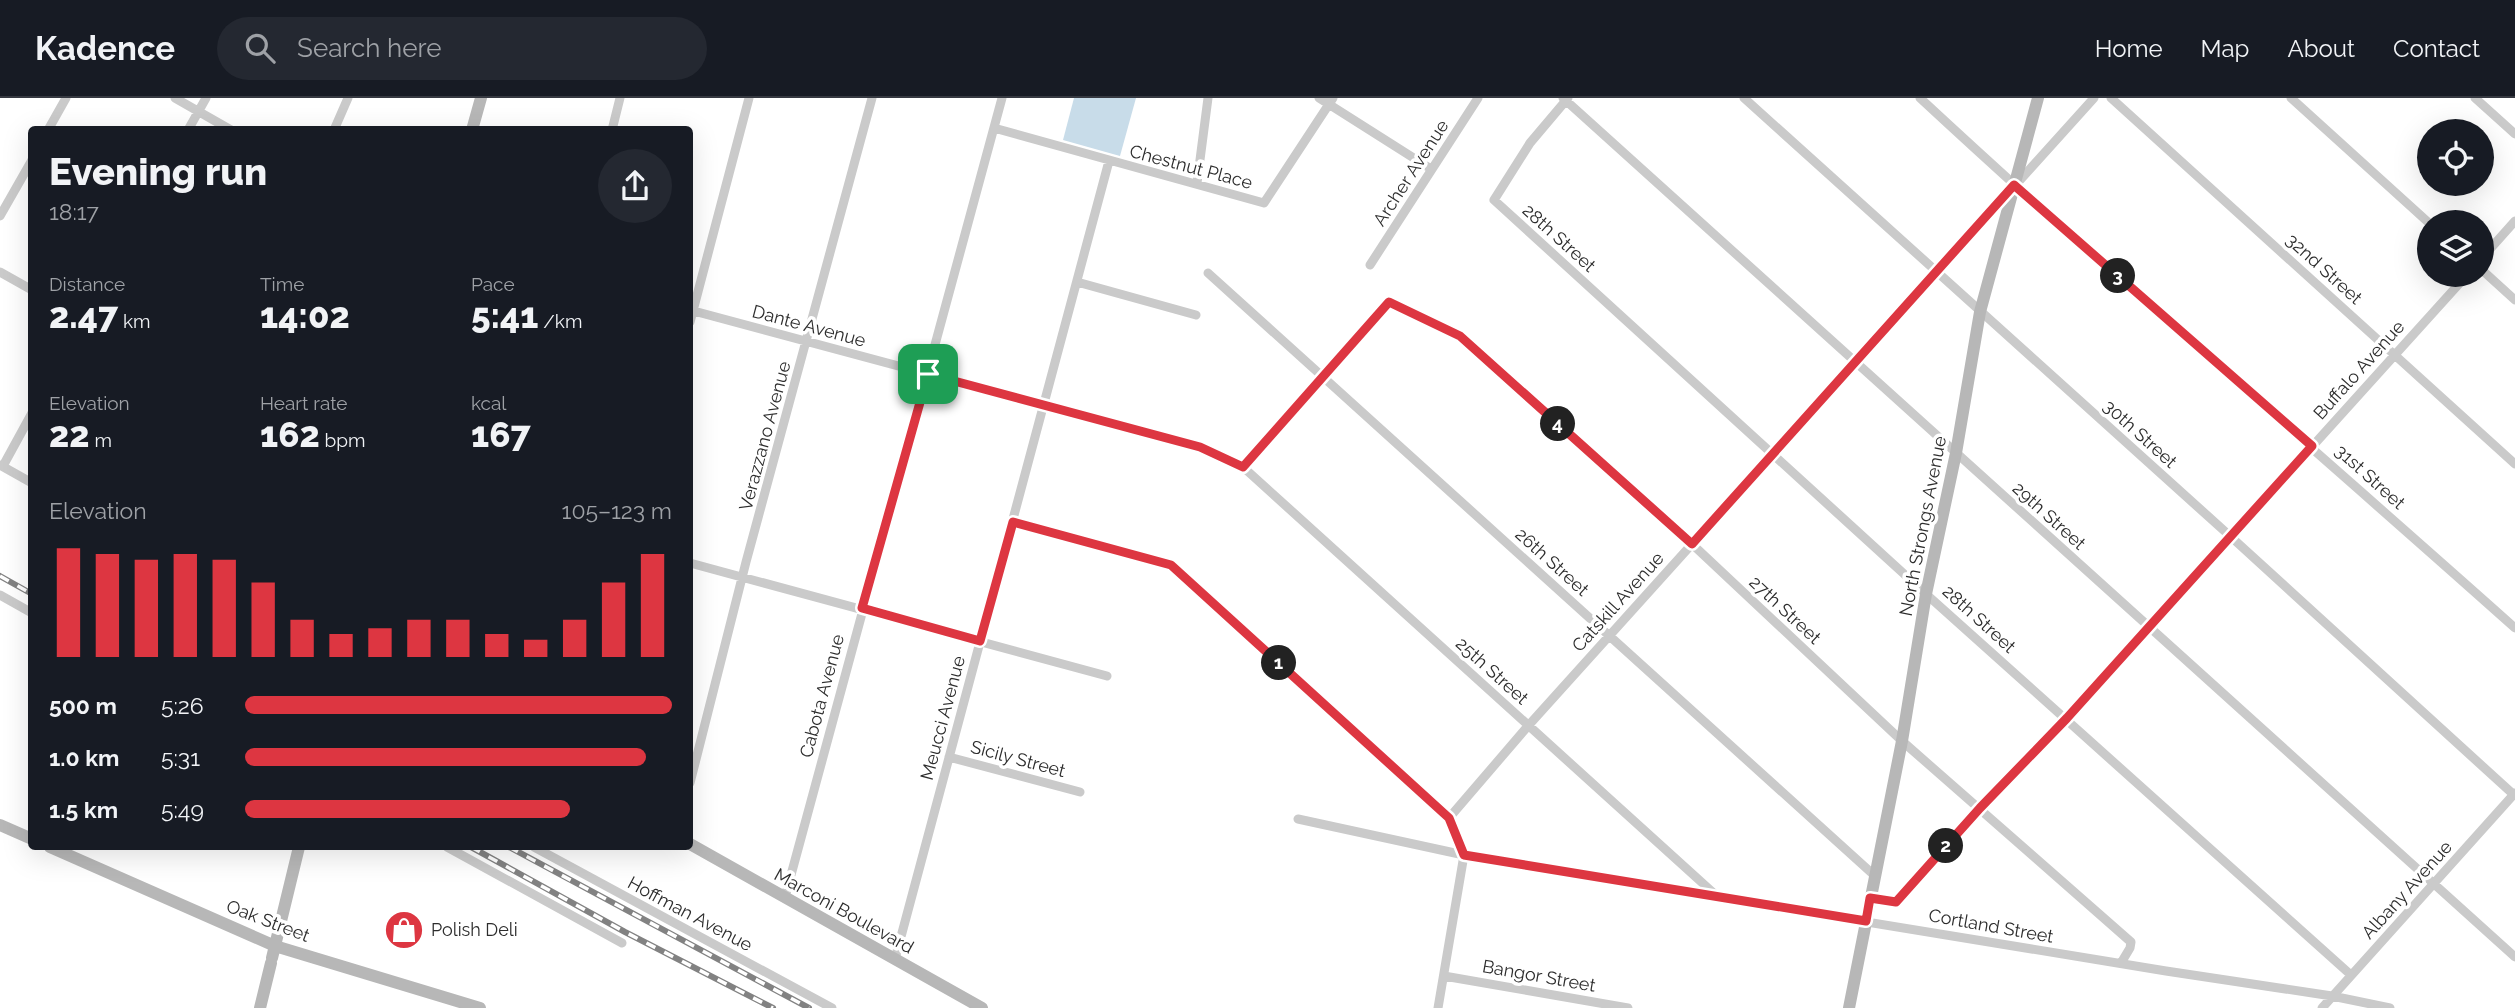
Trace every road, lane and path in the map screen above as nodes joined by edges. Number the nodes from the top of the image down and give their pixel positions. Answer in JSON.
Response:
{"nodes":[{"id":1,"x":66,"y":98,"type":"edge"},
{"id":2,"x":175,"y":98,"type":"edge"},
{"id":3,"x":206,"y":98,"type":"edge"},
{"id":4,"x":348,"y":98,"type":"edge"},
{"id":5,"x":481,"y":98,"type":"edge"},
{"id":6,"x":620,"y":98,"type":"edge"},
{"id":7,"x":749,"y":98,"type":"edge"},
{"id":8,"x":872,"y":98,"type":"edge"},
{"id":9,"x":1002,"y":98,"type":"edge"},
{"id":10,"x":1208,"y":98,"type":"edge"},
{"id":11,"x":1319,"y":98,"type":"edge"},
{"id":12,"x":1478,"y":98,"type":"edge"},
{"id":13,"x":1744,"y":98,"type":"edge"},
{"id":14,"x":1920,"y":98,"type":"edge"},
{"id":15,"x":2038,"y":98,"type":"edge"},
{"id":16,"x":2094,"y":98,"type":"edge"},
{"id":17,"x":2111,"y":98,"type":"edge"},
{"id":18,"x":2291,"y":98,"type":"edge"},
{"id":19,"x":2475,"y":98,"type":"edge"},
{"id":20,"x":1566,"y":99,"type":"edge"},
{"id":21,"x":1331,"y":101,"type":"edge"},
{"id":22,"x":198,"y":111,"type":"junction"},
{"id":23,"x":50,"y":126,"type":"edge"},
{"id":24,"x":190,"y":126,"type":"edge"},
{"id":25,"x":224,"y":126,"type":"edge"},
{"id":26,"x":336,"y":126,"type":"edge"},
{"id":27,"x":473,"y":126,"type":"edge"},
{"id":28,"x":613,"y":126,"type":"edge"},
{"id":29,"x":995,"y":128,"type":"junction"},
{"id":30,"x":2515,"y":134,"type":"edge"},
{"id":31,"x":1110,"y":161,"type":"junction"},
{"id":32,"x":28,"y":167,"type":"edge"},
{"id":33,"x":1431,"y":169,"type":"junction"},
{"id":34,"x":1197,"y":183,"type":"junction"},
{"id":35,"x":2014,"y":185,"type":"junction"},
{"id":36,"x":2417,"y":212,"type":"edge"},
{"id":37,"x":0,"y":216,"type":"edge"},
{"id":38,"x":2515,"y":221,"type":"edge"},
{"id":39,"x":2494,"y":245,"type":"edge"},
{"id":40,"x":1370,"y":265,"type":"dead end"},
{"id":41,"x":0,"y":272,"type":"edge"},
{"id":42,"x":1208,"y":273,"type":"dead end"},
{"id":43,"x":1937,"y":273,"type":"junction"},
{"id":44,"x":2494,"y":281,"type":"edge"},
{"id":45,"x":1077,"y":282,"type":"junction"},
{"id":46,"x":2455,"y":287,"type":"edge"},
{"id":47,"x":28,"y":288,"type":"edge"},
{"id":48,"x":2515,"y":300,"type":"edge"},
{"id":49,"x":693,"y":303,"type":"edge"},
{"id":50,"x":693,"y":311,"type":"edge"},
{"id":51,"x":1980,"y":312,"type":"junction"},
{"id":52,"x":1196,"y":315,"type":"dead end"},
{"id":53,"x":807,"y":342,"type":"junction"},
{"id":54,"x":2394,"y":354,"type":"junction"},
{"id":55,"x":1856,"y":362,"type":"junction"},
{"id":56,"x":928,"y":374,"type":"junction"},
{"id":57,"x":1323,"y":377,"type":"junction"},
{"id":58,"x":1044,"y":404,"type":"junction"},
{"id":59,"x":28,"y":420,"type":"edge"},
{"id":60,"x":2312,"y":446,"type":"junction"},
{"id":61,"x":1774,"y":453,"type":"junction"},
{"id":62,"x":1956,"y":453,"type":"junction"},
{"id":63,"x":2515,"y":464,"type":"edge"},
{"id":64,"x":1,"y":466,"type":"edge"},
{"id":65,"x":1243,"y":467,"type":"junction"},
{"id":66,"x":28,"y":480,"type":"edge"},
{"id":67,"x":1013,"y":522,"type":"junction"},
{"id":68,"x":2230,"y":536,"type":"junction"},
{"id":69,"x":1692,"y":544,"type":"junction"},
{"id":70,"x":693,"y":564,"type":"edge"},
{"id":71,"x":742,"y":577,"type":"junction"},
{"id":72,"x":1926,"y":593,"type":"junction"},
{"id":73,"x":0,"y":595,"type":"edge"},
{"id":74,"x":862,"y":608,"type":"junction"},
{"id":75,"x":28,"y":610,"type":"edge"},
{"id":76,"x":2149,"y":627,"type":"junction"},
{"id":77,"x":2515,"y":628,"type":"edge"},
{"id":78,"x":1609,"y":635,"type":"junction"},
{"id":79,"x":980,"y":641,"type":"junction"},
{"id":80,"x":1107,"y":676,"type":"dead end"},
{"id":81,"x":2067,"y":718,"type":"junction"},
{"id":82,"x":1528,"y":726,"type":"junction"},
{"id":83,"x":1902,"y":741,"type":"junction"},
{"id":84,"x":949,"y":758,"type":"junction"},
{"id":85,"x":693,"y":771,"type":"edge"},
{"id":86,"x":1080,"y":792,"type":"dead end"},
{"id":87,"x":2514,"y":794,"type":"edge"},
{"id":88,"x":1980,"y":808,"type":"junction"},
{"id":89,"x":1449,"y":818,"type":"junction"},
{"id":90,"x":1298,"y":819,"type":"dead end"},
{"id":91,"x":0,"y":825,"type":"edge"},
{"id":92,"x":28,"y":837,"type":"edge"},
{"id":93,"x":693,"y":846,"type":"edge"},
{"id":94,"x":56,"y":850,"type":"edge"},
{"id":95,"x":298,"y":850,"type":"edge"},
{"id":96,"x":452,"y":850,"type":"edge"},
{"id":97,"x":540,"y":850,"type":"edge"},
{"id":98,"x":1464,"y":855,"type":"junction"},
{"id":99,"x":1875,"y":876,"type":"junction"},
{"id":100,"x":2434,"y":883,"type":"junction"},
{"id":101,"x":785,"y":897,"type":"junction"},
{"id":102,"x":1719,"y":898,"type":"junction"},
{"id":103,"x":1870,"y":898,"type":"junction"},
{"id":104,"x":1866,"y":921,"type":"junction"},
{"id":105,"x":622,"y":943,"type":"dead end"},
{"id":106,"x":273,"y":956,"type":"junction"},
{"id":107,"x":2515,"y":957,"type":"edge"},
{"id":108,"x":895,"y":959,"type":"junction"},
{"id":109,"x":2121,"y":963,"type":"junction"},
{"id":110,"x":2351,"y":975,"type":"junction"},
{"id":111,"x":1444,"y":976,"type":"junction"},
{"id":112,"x":2332,"y":996,"type":"junction"},
{"id":113,"x":260,"y":1008,"type":"edge"},
{"id":114,"x":480,"y":1008,"type":"edge"},
{"id":115,"x":832,"y":1008,"type":"edge"},
{"id":116,"x":982,"y":1008,"type":"edge"},
{"id":117,"x":1438,"y":1008,"type":"edge"},
{"id":118,"x":1628,"y":1008,"type":"edge"},
{"id":119,"x":1849,"y":1008,"type":"edge"},
{"id":120,"x":2322,"y":1008,"type":"edge"},
{"id":121,"x":2390,"y":1008,"type":"edge"}],
"edges":[{"from":1,"to":23,"type":"street"},
{"from":2,"to":22,"type":"street"},
{"from":3,"to":22,"type":"street"},
{"from":4,"to":26,"type":"street"},
{"from":5,"to":27,"type":"street"},
{"from":6,"to":28,"type":"street"},
{"from":7,"to":49,"type":"street"},
{"from":8,"to":53,"type":"street","name":"Verazzano Avenue"},
{"from":9,"to":29,"type":"street","name":"Cabota Avenue"},
{"from":10,"to":34,"type":"street"},
{"from":11,"to":21,"type":"street"},
{"from":12,"to":33,"type":"street","name":"Archer Avenue"},
{"from":13,"to":43,"type":"street","name":"30th Street"},
{"from":14,"to":35,"type":"street","name":"31st Street"},
{"from":15,"to":35,"type":"street","name":"North Strongs Avenue"},
{"from":16,"to":35,"type":"street","name":"Catskill Avenue"},
{"from":17,"to":54,"type":"street","name":"32nd Street"},
{"from":18,"to":36,"type":"street"},
{"from":19,"to":30,"type":"street"},
{"from":20,"to":55,"type":"street","name":"29th Street"},
{"from":20,"to":61,"type":"street","name":"28th Street"},
{"from":21,"to":33,"type":"street"},
{"from":21,"to":34,"type":"street","name":"Chestnut Place"},
{"from":22,"to":24,"type":"street"},
{"from":22,"to":25,"type":"street"},
{"from":29,"to":31,"type":"street","name":"Chestnut Place"},
{"from":29,"to":56,"type":"street","name":"Cabota Avenue"},
{"from":31,"to":34,"type":"street","name":"Chestnut Place"},
{"from":31,"to":45,"type":"street","name":"Meucci Avenue"},
{"from":32,"to":37,"type":"street"},
{"from":33,"to":40,"type":"street","name":"Archer Avenue"},
{"from":35,"to":43,"type":"street","name":"Catskill Avenue"},
{"from":35,"to":51,"type":"street","name":"North Strongs Avenue"},
{"from":35,"to":60,"type":"street","name":"31st Street"},
{"from":38,"to":39,"type":"street"},
{"from":41,"to":47,"type":"street"},
{"from":42,"to":57,"type":"street","name":"26th Street"},
{"from":43,"to":51,"type":"street","name":"30th Street"},
{"from":43,"to":55,"type":"street","name":"Catskill Avenue"},
{"from":44,"to":48,"type":"street"},
{"from":45,"to":52,"type":"street"},
{"from":45,"to":58,"type":"street","name":"Meucci Avenue"},
{"from":46,"to":54,"type":"street","name":"Buffalo Avenue"},
{"from":50,"to":53,"type":"street","name":"Dante Avenue"},
{"from":51,"to":62,"type":"street","name":"North Strongs Avenue"},
{"from":51,"to":68,"type":"street","name":"30th Street"},
{"from":53,"to":56,"type":"street","name":"Dante Avenue"},
{"from":53,"to":71,"type":"street","name":"Verazzano Avenue"},
{"from":54,"to":60,"type":"street","name":"Buffalo Avenue"},
{"from":54,"to":63,"type":"street","name":"32nd Street"},
{"from":55,"to":61,"type":"street","name":"Catskill Avenue"},
{"from":55,"to":62,"type":"street","name":"29th Street"},
{"from":56,"to":58,"type":"street","name":"Dante Avenue"},
{"from":56,"to":74,"type":"street","name":"Cabota Avenue"},
{"from":57,"to":65,"type":"street"},
{"from":57,"to":69,"type":"street","name":"27th Street"},
{"from":57,"to":78,"type":"street","name":"26th Street"},
{"from":58,"to":65,"type":"street","name":"Dante Avenue"},
{"from":58,"to":67,"type":"street","name":"Meucci Avenue"},
{"from":59,"to":64,"type":"street"},
{"from":60,"to":68,"type":"street","name":"Buffalo Avenue"},
{"from":60,"to":77,"type":"street","name":"31st Street"},
{"from":61,"to":69,"type":"street","name":"Catskill Avenue"},
{"from":61,"to":72,"type":"street","name":"28th Street"},
{"from":62,"to":72,"type":"street","name":"North Strongs Avenue"},
{"from":62,"to":76,"type":"street","name":"29th Street"},
{"from":64,"to":66,"type":"street"},
{"from":65,"to":82,"type":"street","name":"25th Street"},
{"from":67,"to":79,"type":"street","name":"Meucci Avenue"},
{"from":67,"to":89,"type":"street"},
{"from":68,"to":76,"type":"street","name":"Buffalo Avenue"},
{"from":68,"to":87,"type":"street","name":"30th Street"},
{"from":69,"to":78,"type":"street","name":"Catskill Avenue"},
{"from":69,"to":83,"type":"street","name":"27th Street"},
{"from":70,"to":71,"type":"street"},
{"from":71,"to":74,"type":"street"},
{"from":71,"to":85,"type":"street","name":"Verazzano Avenue"},
{"from":72,"to":81,"type":"street","name":"28th Street"},
{"from":72,"to":83,"type":"street","name":"North Strongs Avenue"},
{"from":73,"to":75,"type":"street"},
{"from":74,"to":79,"type":"street"},
{"from":74,"to":101,"type":"street","name":"Cabota Avenue"},
{"from":76,"to":81,"type":"street","name":"Buffalo Avenue"},
{"from":76,"to":100,"type":"street","name":"29th Street"},
{"from":78,"to":82,"type":"street","name":"Catskill Avenue"},
{"from":78,"to":99,"type":"street","name":"26th Street"},
{"from":79,"to":80,"type":"street"},
{"from":79,"to":84,"type":"street","name":"Meucci Avenue"},
{"from":81,"to":88,"type":"street","name":"Buffalo Avenue"},
{"from":81,"to":110,"type":"street","name":"28th Street"},
{"from":82,"to":89,"type":"street","name":"Catskill Avenue"},
{"from":82,"to":102,"type":"street","name":"25th Street"},
{"from":83,"to":88,"type":"street","name":"27th Street"},
{"from":83,"to":99,"type":"street","name":"North Strongs Avenue"},
{"from":84,"to":86,"type":"street","name":"Sicily Street"},
{"from":84,"to":108,"type":"street","name":"Meucci Avenue"},
{"from":87,"to":100,"type":"street","name":"Albany Avenue"},
{"from":88,"to":103,"type":"street","name":"Buffalo Avenue"},
{"from":88,"to":109,"type":"street","name":"27th Street"},
{"from":89,"to":98,"type":"street"},
{"from":90,"to":98,"type":"street","name":"Cortland Street"},
{"from":91,"to":92,"type":"street"},
{"from":93,"to":101,"type":"street","name":"Marconi Boulevard"},
{"from":94,"to":106,"type":"street","name":"Oak Street"},
{"from":95,"to":106,"type":"street"},
{"from":96,"to":105,"type":"street"},
{"from":97,"to":115,"type":"street","name":"Hoffman Avenue"},
{"from":98,"to":102,"type":"street","name":"Cortland Street"},
{"from":98,"to":111,"type":"street"},
{"from":99,"to":103,"type":"street","name":"North Strongs Avenue"},
{"from":100,"to":107,"type":"street","name":"29th Street"},
{"from":100,"to":110,"type":"street","name":"Albany Avenue"},
{"from":101,"to":108,"type":"street","name":"Marconi Boulevard"},
{"from":102,"to":104,"type":"street","name":"Cortland Street"},
{"from":103,"to":104,"type":"street","name":"North Strongs Avenue"},
{"from":104,"to":109,"type":"street","name":"Cortland Street"},
{"from":104,"to":119,"type":"street","name":"North Strongs Avenue"},
{"from":106,"to":113,"type":"street"},
{"from":106,"to":114,"type":"street","name":"Oak Street"},
{"from":108,"to":116,"type":"street","name":"Marconi Boulevard"},
{"from":109,"to":112,"type":"street","name":"Cortland Street"},
{"from":110,"to":112,"type":"street","name":"Albany Avenue"},
{"from":111,"to":117,"type":"street"},
{"from":111,"to":118,"type":"street","name":"Bangor Street"},
{"from":112,"to":120,"type":"street","name":"Albany Avenue"},
{"from":112,"to":121,"type":"street","name":"Cortland Street"}]}
